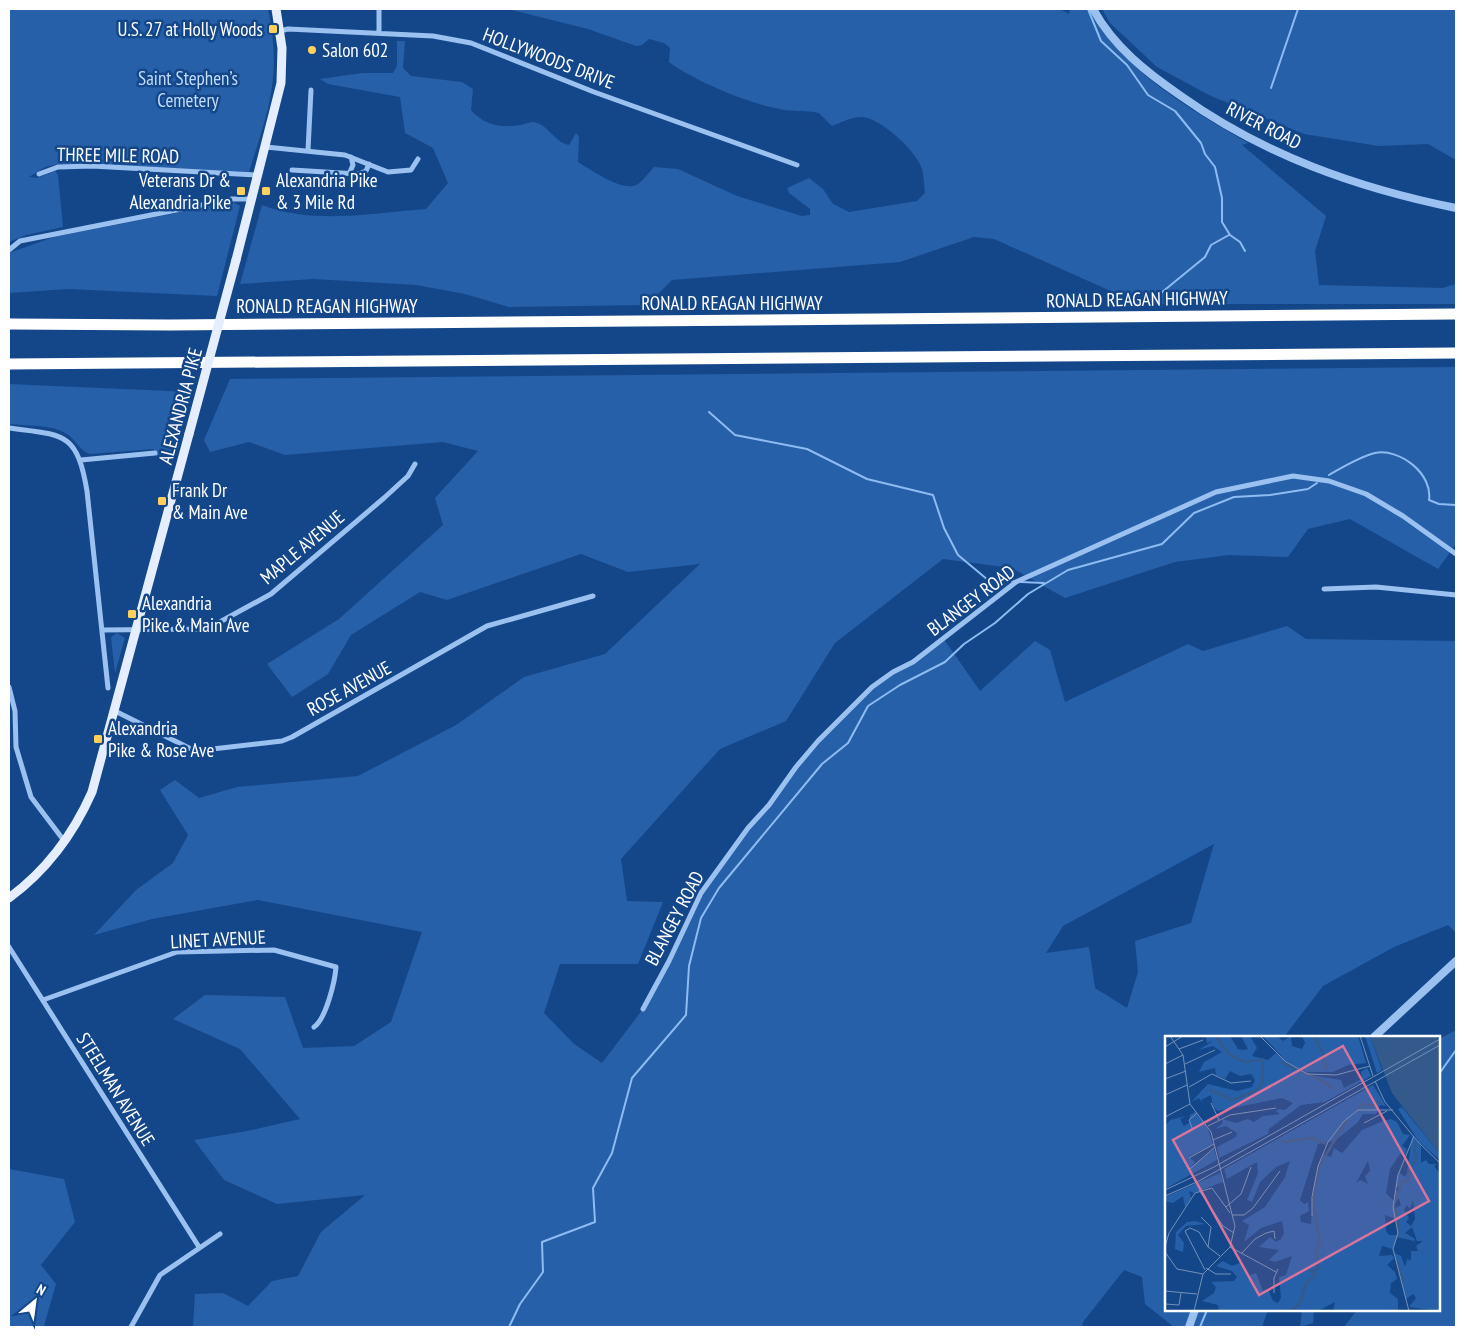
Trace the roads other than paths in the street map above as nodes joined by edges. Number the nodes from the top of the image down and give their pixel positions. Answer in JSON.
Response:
{"nodes":[{"id":1,"x":276,"y":9,"type":"edge"},
{"id":2,"x":379,"y":9,"type":"edge"},
{"id":3,"x":1093,"y":9,"type":"edge"},
{"id":4,"x":280,"y":31,"type":"junction"},
{"id":5,"x":379,"y":33,"type":"junction"},
{"id":6,"x":311,"y":90,"type":"dead end"},
{"id":7,"x":266,"y":147,"type":"junction"},
{"id":8,"x":308,"y":150,"type":"junction"},
{"id":9,"x":351,"y":157,"type":"junction"},
{"id":10,"x":418,"y":159,"type":"dead end"},
{"id":11,"x":369,"y":164,"type":"junction"},
{"id":12,"x":797,"y":165,"type":"dead end"},
{"id":13,"x":292,"y":170,"type":"dead end"},
{"id":14,"x":350,"y":172,"type":"junction"},
{"id":15,"x":39,"y":174,"type":"dead end"},
{"id":16,"x":258,"y":175,"type":"junction"},
{"id":17,"x":252,"y":199,"type":"junction"},
{"id":18,"x":1456,"y":208,"type":"edge"},
{"id":19,"x":9,"y":250,"type":"edge"},
{"id":20,"x":1456,"y":314,"type":"edge"},
{"id":21,"x":9,"y":324,"type":"edge"},
{"id":22,"x":1456,"y":353,"type":"edge"},
{"id":23,"x":9,"y":364,"type":"edge"},
{"id":24,"x":9,"y":428,"type":"edge"},
{"id":25,"x":155,"y":453,"type":"dead end"},
{"id":26,"x":81,"y":460,"type":"junction"},
{"id":27,"x":415,"y":464,"type":"dead end"},
{"id":28,"x":1456,"y":554,"type":"edge"},
{"id":29,"x":1324,"y":589,"type":"dead end"},
{"id":30,"x":1456,"y":595,"type":"edge"},
{"id":31,"x":594,"y":596,"type":"dead end"},
{"id":32,"x":137,"y":628,"type":"junction"},
{"id":33,"x":102,"y":630,"type":"junction"},
{"id":34,"x":9,"y":687,"type":"edge"},
{"id":35,"x":108,"y":688,"type":"dead end"},
{"id":36,"x":115,"y":711,"type":"junction"},
{"id":37,"x":65,"y":842,"type":"junction"},
{"id":38,"x":9,"y":898,"type":"edge"},
{"id":39,"x":9,"y":947,"type":"edge"},
{"id":40,"x":1456,"y":961,"type":"edge"},
{"id":41,"x":43,"y":1000,"type":"junction"},
{"id":42,"x":643,"y":1009,"type":"dead end"},
{"id":43,"x":314,"y":1027,"type":"dead end"},
{"id":44,"x":1375,"y":1036,"type":"edge"},
{"id":45,"x":220,"y":1234,"type":"dead end"},
{"id":46,"x":199,"y":1247,"type":"junction"},
{"id":47,"x":1195,"y":1311,"type":"edge"},
{"id":48,"x":131,"y":1327,"type":"edge"},
{"id":49,"x":1189,"y":1327,"type":"edge"}],
"edges":[{"from":1,"to":4,"type":"main road","name":"ALEXANDRIA PIKE"},
{"from":2,"to":5,"type":"street"},
{"from":3,"to":18,"type":"street","name":"RIVER ROAD"},
{"from":4,"to":5,"type":"street","name":"HOLLYWOODS DRIVE"},
{"from":4,"to":7,"type":"main road","name":"ALEXANDRIA PIKE"},
{"from":5,"to":12,"type":"street","name":"HOLLYWOODS DRIVE"},
{"from":6,"to":8,"type":"street"},
{"from":7,"to":8,"type":"street"},
{"from":7,"to":16,"type":"main road","name":"ALEXANDRIA PIKE"},
{"from":8,"to":9,"type":"street"},
{"from":9,"to":11,"type":"street"},
{"from":9,"to":14,"type":"street"},
{"from":10,"to":11,"type":"street"},
{"from":11,"to":14,"type":"street"},
{"from":13,"to":14,"type":"street"},
{"from":15,"to":16,"type":"street","name":"THREE MILE ROAD"},
{"from":16,"to":17,"type":"main road","name":"ALEXANDRIA PIKE"},
{"from":17,"to":19,"type":"street"},
{"from":17,"to":32,"type":"main road","name":"ALEXANDRIA PIKE","bridge":true},
{"from":20,"to":21,"type":"highway","name":"RONALD REAGAN HIGHWAY"},
{"from":22,"to":23,"type":"highway"},
{"from":24,"to":26,"type":"street"},
{"from":25,"to":26,"type":"street"},
{"from":26,"to":33,"type":"street"},
{"from":27,"to":32,"type":"street","name":"MAPLE AVENUE"},
{"from":28,"to":42,"type":"street","name":"BLANGEY ROAD"},
{"from":29,"to":30,"type":"street"},
{"from":31,"to":36,"type":"street","name":"ROSE AVENUE"},
{"from":32,"to":33,"type":"street","name":"MAPLE AVENUE"},
{"from":32,"to":36,"type":"main road","name":"ALEXANDRIA PIKE"},
{"from":33,"to":35,"type":"street"},
{"from":34,"to":37,"type":"street"},
{"from":36,"to":37,"type":"main road","name":"ALEXANDRIA PIKE"},
{"from":37,"to":38,"type":"main road","name":"ALEXANDRIA PIKE"},
{"from":39,"to":41,"type":"street","name":"STEELMAN AVENUE"},
{"from":40,"to":44,"type":"street"},
{"from":41,"to":43,"type":"street","name":"LINET AVENUE"},
{"from":41,"to":46,"type":"street","name":"STEELMAN AVENUE"},
{"from":45,"to":46,"type":"street"},
{"from":46,"to":48,"type":"street"},
{"from":47,"to":49,"type":"street"}]}
